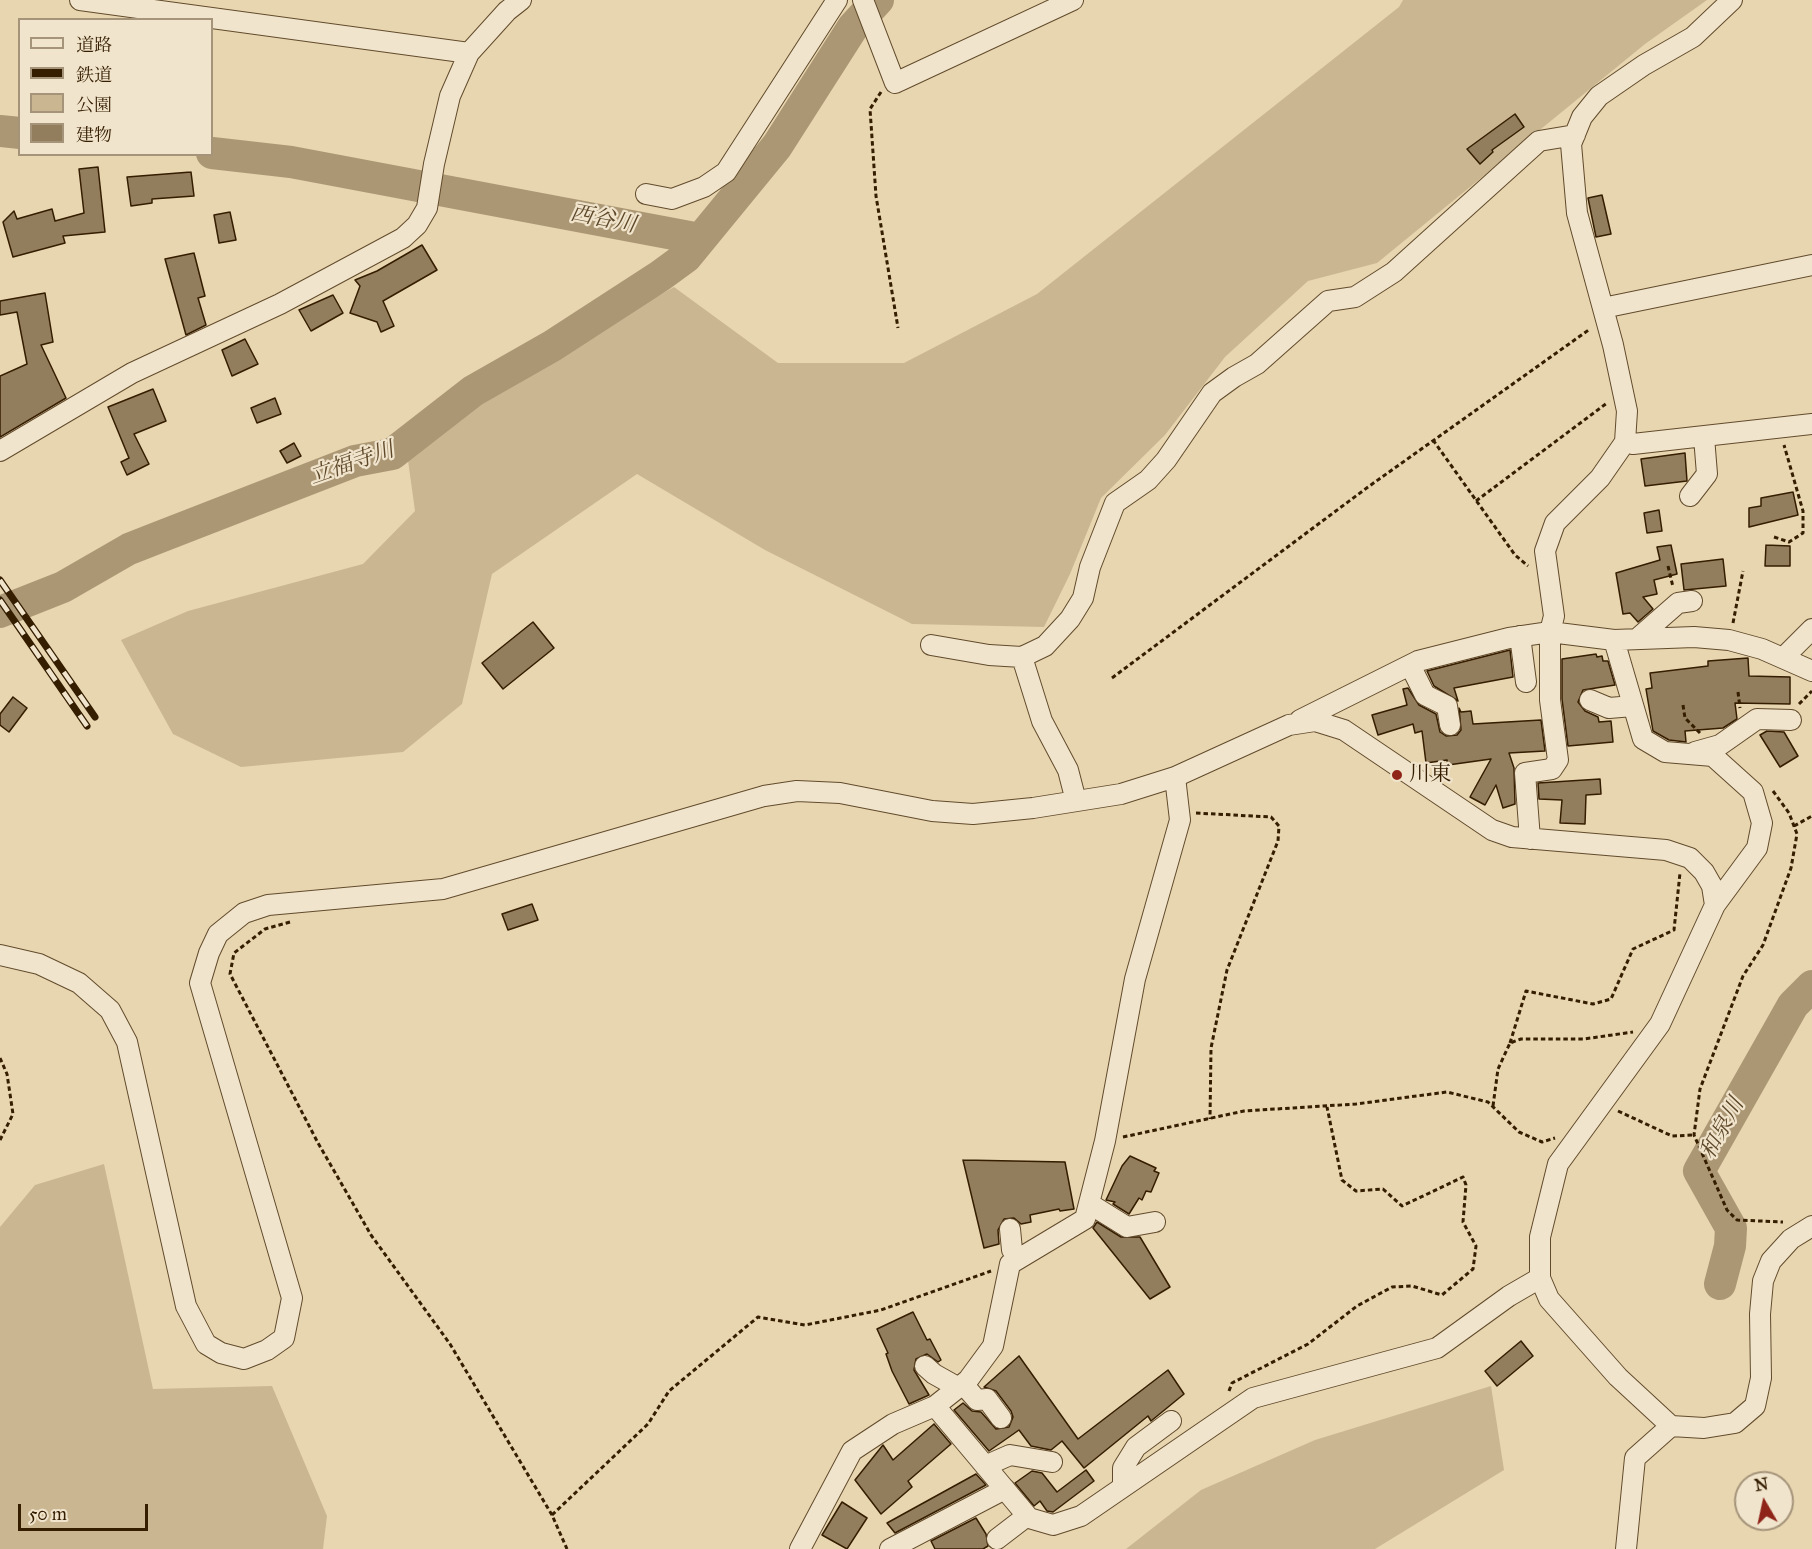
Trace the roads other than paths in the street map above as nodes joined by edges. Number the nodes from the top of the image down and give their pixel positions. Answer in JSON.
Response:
{"nodes":[{"id":1,"x":80,"y":0,"type":"edge"},
{"id":2,"x":521,"y":0,"type":"edge"},
{"id":3,"x":837,"y":0,"type":"edge"},
{"id":4,"x":863,"y":0,"type":"edge"},
{"id":5,"x":1073,"y":0,"type":"edge"},
{"id":6,"x":1731,"y":0,"type":"edge"},
{"id":7,"x":469,"y":52,"type":"junction"},
{"id":8,"x":1575,"y":135,"type":"junction"},
{"id":9,"x":646,"y":194,"type":"dead end"},
{"id":10,"x":1812,"y":265,"type":"edge"},
{"id":11,"x":1604,"y":314,"type":"junction"},
{"id":12,"x":1812,"y":424,"type":"edge"},
{"id":13,"x":1704,"y":437,"type":"junction"},
{"id":14,"x":1625,"y":442,"type":"junction"},
{"id":15,"x":0,"y":451,"type":"edge"},
{"id":16,"x":1690,"y":495,"type":"dead end"},
{"id":17,"x":1692,"y":601,"type":"dead end"},
{"id":18,"x":1812,"y":629,"type":"edge"},
{"id":19,"x":1636,"y":631,"type":"junction"},
{"id":20,"x":1550,"y":632,"type":"junction"},
{"id":21,"x":1520,"y":636,"type":"junction"},
{"id":22,"x":1616,"y":640,"type":"junction"},
{"id":23,"x":931,"y":645,"type":"dead end"},
{"id":24,"x":1022,"y":657,"type":"junction"},
{"id":25,"x":1784,"y":657,"type":"junction"},
{"id":26,"x":1410,"y":665,"type":"junction"},
{"id":27,"x":1812,"y":670,"type":"edge"},
{"id":28,"x":1526,"y":682,"type":"dead end"},
{"id":29,"x":1590,"y":700,"type":"dead end"},
{"id":30,"x":1633,"y":706,"type":"junction"},
{"id":31,"x":1791,"y":720,"type":"dead end"},
{"id":32,"x":1289,"y":725,"type":"junction"},
{"id":33,"x":1450,"y":725,"type":"dead end"},
{"id":34,"x":1690,"y":754,"type":"junction"},
{"id":35,"x":1175,"y":777,"type":"junction"},
{"id":36,"x":1076,"y":801,"type":"junction"},
{"id":37,"x":1530,"y":839,"type":"junction"},
{"id":38,"x":1715,"y":905,"type":"junction"},
{"id":39,"x":0,"y":955,"type":"edge"},
{"id":40,"x":1090,"y":1204,"type":"junction"},
{"id":41,"x":1155,"y":1222,"type":"dead end"},
{"id":42,"x":1812,"y":1226,"type":"edge"},
{"id":43,"x":1010,"y":1229,"type":"dead end"},
{"id":44,"x":1014,"y":1261,"type":"junction"},
{"id":45,"x":1540,"y":1278,"type":"junction"},
{"id":46,"x":925,"y":1366,"type":"dead end"},
{"id":47,"x":961,"y":1386,"type":"junction"},
{"id":48,"x":935,"y":1406,"type":"junction"},
{"id":49,"x":1001,"y":1418,"type":"dead end"},
{"id":50,"x":1171,"y":1421,"type":"dead end"},
{"id":51,"x":1671,"y":1426,"type":"junction"},
{"id":52,"x":1052,"y":1462,"type":"dead end"},
{"id":53,"x":986,"y":1466,"type":"junction"},
{"id":54,"x":1123,"y":1486,"type":"junction"},
{"id":55,"x":1005,"y":1489,"type":"junction"},
{"id":56,"x":1027,"y":1516,"type":"junction"},
{"id":57,"x":997,"y":1539,"type":"dead end"},
{"id":58,"x":801,"y":1549,"type":"edge"},
{"id":59,"x":890,"y":1549,"type":"edge"},
{"id":60,"x":1626,"y":1549,"type":"edge"}],
"edges":[{"from":1,"to":7,"type":"street"},
{"from":2,"to":7,"type":"street"},
{"from":3,"to":9,"type":"street"},
{"from":4,"to":5,"type":"street"},
{"from":6,"to":8,"type":"street"},
{"from":7,"to":15,"type":"street"},
{"from":8,"to":11,"type":"street"},
{"from":8,"to":24,"type":"street"},
{"from":10,"to":11,"type":"street"},
{"from":11,"to":14,"type":"street"},
{"from":12,"to":13,"type":"street"},
{"from":13,"to":14,"type":"street"},
{"from":13,"to":16,"type":"street"},
{"from":14,"to":20,"type":"street"},
{"from":17,"to":19,"type":"street"},
{"from":18,"to":25,"type":"street"},
{"from":19,"to":22,"type":"street"},
{"from":19,"to":25,"type":"street"},
{"from":20,"to":21,"type":"street"},
{"from":20,"to":22,"type":"street"},
{"from":20,"to":37,"type":"street"},
{"from":21,"to":26,"type":"street"},
{"from":21,"to":28,"type":"street"},
{"from":22,"to":30,"type":"street"},
{"from":23,"to":24,"type":"street"},
{"from":24,"to":36,"type":"street"},
{"from":25,"to":27,"type":"street"},
{"from":26,"to":32,"type":"street"},
{"from":26,"to":33,"type":"street"},
{"from":29,"to":30,"type":"street"},
{"from":30,"to":34,"type":"street"},
{"from":31,"to":34,"type":"street"},
{"from":32,"to":35,"type":"street"},
{"from":32,"to":37,"type":"street"},
{"from":34,"to":38,"type":"street"},
{"from":35,"to":36,"type":"street"},
{"from":35,"to":40,"type":"street"},
{"from":36,"to":39,"type":"street"},
{"from":37,"to":38,"type":"street"},
{"from":38,"to":45,"type":"street"},
{"from":40,"to":41,"type":"street"},
{"from":40,"to":44,"type":"street"},
{"from":42,"to":51,"type":"street"},
{"from":43,"to":44,"type":"street"},
{"from":44,"to":47,"type":"street"},
{"from":45,"to":51,"type":"street"},
{"from":45,"to":54,"type":"street"},
{"from":46,"to":47,"type":"street"},
{"from":47,"to":48,"type":"street"},
{"from":47,"to":49,"type":"street"},
{"from":48,"to":53,"type":"street"},
{"from":48,"to":58,"type":"street"},
{"from":50,"to":54,"type":"street"},
{"from":51,"to":60,"type":"street"},
{"from":52,"to":53,"type":"street"},
{"from":53,"to":55,"type":"street"},
{"from":54,"to":56,"type":"street"},
{"from":55,"to":56,"type":"street"},
{"from":55,"to":59,"type":"street"},
{"from":56,"to":57,"type":"street"}]}
